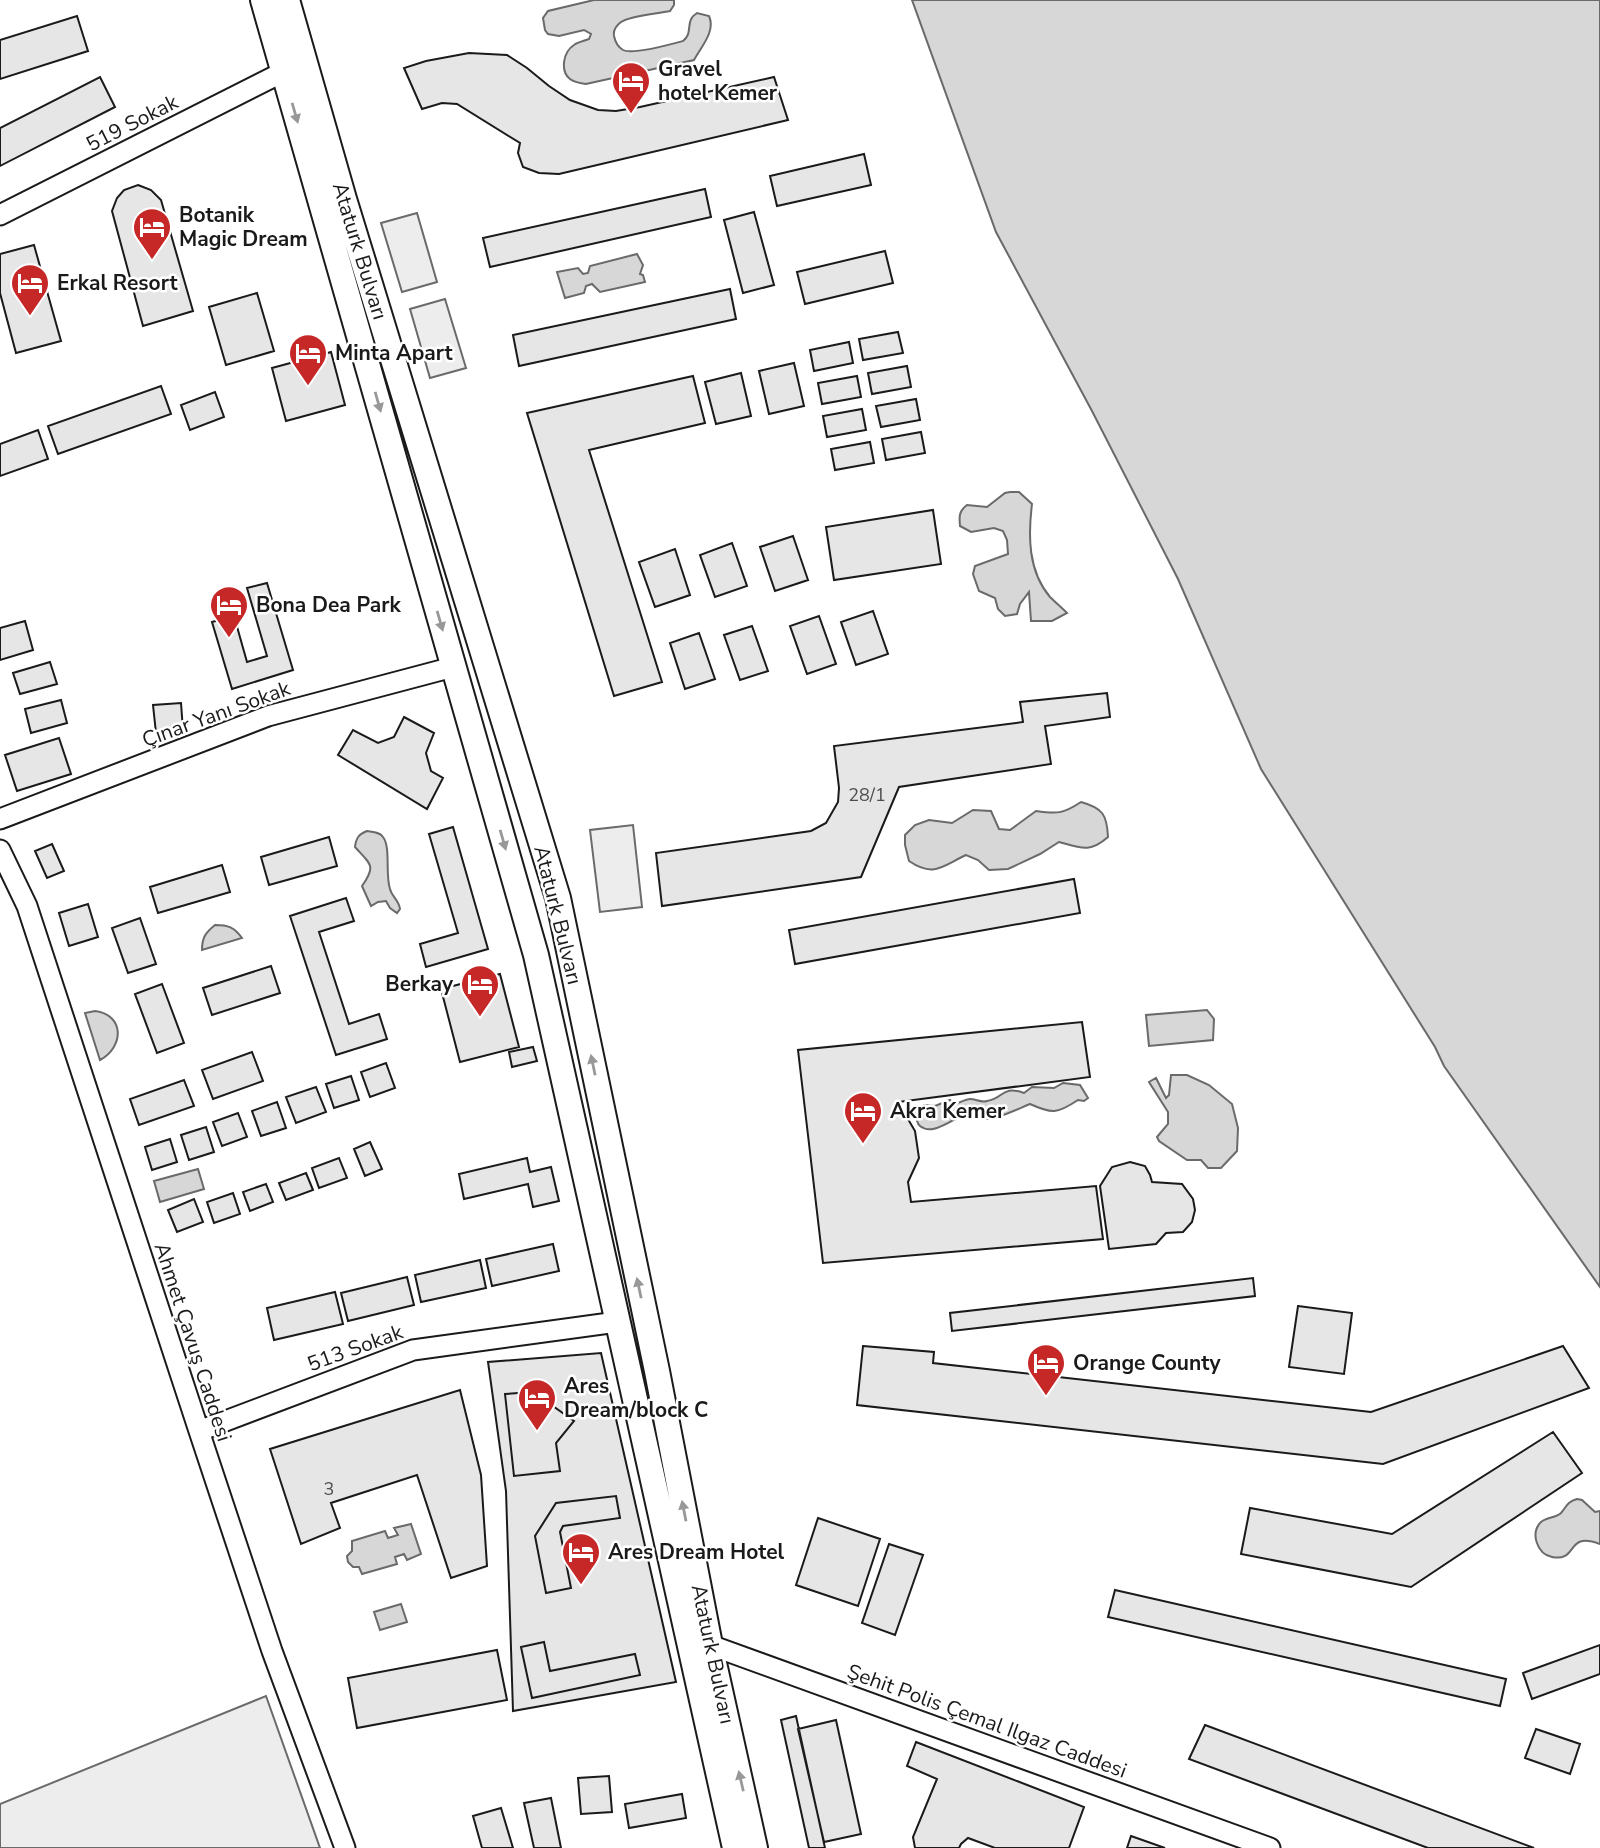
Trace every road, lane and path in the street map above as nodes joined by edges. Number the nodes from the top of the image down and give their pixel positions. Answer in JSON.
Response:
{"nodes":[{"id":1,"x":263,"y":0,"type":"edge"},
{"id":2,"x":288,"y":0,"type":"edge"},
{"id":3,"x":284,"y":72,"type":"junction"},
{"id":4,"x":0,"y":215,"type":"edge"},
{"id":5,"x":453,"y":667,"type":"junction"},
{"id":6,"x":0,"y":819,"type":"edge"},
{"id":7,"x":0,"y":850,"type":"edge"},
{"id":8,"x":617,"y":1322,"type":"junction"},
{"id":9,"x":199,"y":1431,"type":"junction"},
{"id":10,"x":699,"y":1641,"type":"junction"},
{"id":11,"x":345,"y":1848,"type":"edge"},
{"id":12,"x":734,"y":1848,"type":"edge"},
{"id":13,"x":755,"y":1848,"type":"edge"},
{"id":14,"x":1270,"y":1848,"type":"edge"}],
"edges":[{"from":1,"to":3,"type":"main road","name":"Ataturk Bulvarı"},
{"from":10,"to":2,"type":"main road","name":"Ataturk Bulvarı","one_way":true},
{"from":3,"to":4,"type":"street","name":"519 Sokak"},
{"from":3,"to":5,"type":"main road","name":"Ataturk Bulvarı","one_way":true},
{"from":5,"to":6,"type":"street","name":"Çınar Yanı Sokak"},
{"from":5,"to":8,"type":"main road","name":"Ataturk Bulvarı","one_way":true},
{"from":7,"to":9,"type":"street","name":"Ahmet Çavuş Caddesi"},
{"from":8,"to":9,"type":"street","name":"513 Sokak"},
{"from":8,"to":10,"type":"main road","name":"Ataturk Bulvarı"},
{"from":9,"to":11,"type":"street","name":"Ahmet Çavuş Caddesi"},
{"from":10,"to":12,"type":"main road","name":"Ataturk Bulvarı"},
{"from":13,"to":10,"type":"main road","name":"Ataturk Bulvarı","one_way":true},
{"from":10,"to":14,"type":"street","name":"Şehit Polis Çemal Ilgaz Caddesi"}]}
